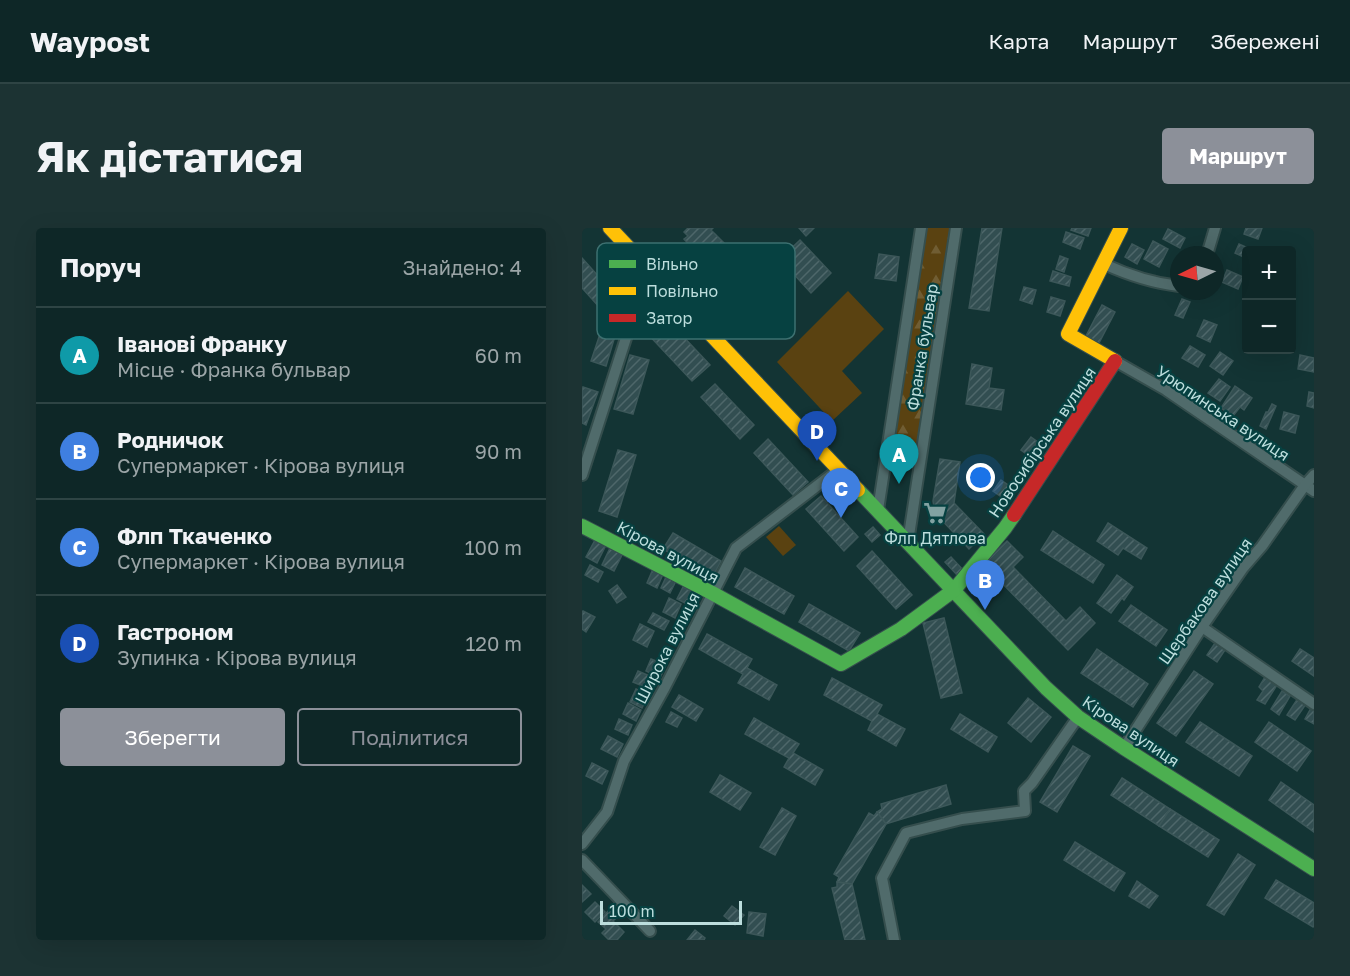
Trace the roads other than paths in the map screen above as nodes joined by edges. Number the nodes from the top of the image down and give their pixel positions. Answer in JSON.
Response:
{"nodes":[{"id":1,"x":610,"y":228,"type":"edge"},
{"id":2,"x":921,"y":228,"type":"edge"},
{"id":3,"x":956,"y":228,"type":"edge"},
{"id":4,"x":1120,"y":228,"type":"edge"},
{"id":5,"x":1215,"y":228,"type":"edge"},
{"id":6,"x":624,"y":243,"type":"edge"},
{"id":7,"x":1210,"y":246,"type":"edge"},
{"id":8,"x":1104,"y":264,"type":"junction"},
{"id":9,"x":1170,"y":285,"type":"edge"},
{"id":10,"x":626,"y":339,"type":"edge"},
{"id":11,"x":716,"y":339,"type":"edge"},
{"id":12,"x":1115,"y":361,"type":"junction"},
{"id":13,"x":839,"y":469,"type":"junction"},
{"id":14,"x":582,"y":475,"type":"edge"},
{"id":15,"x":1314,"y":475,"type":"edge"},
{"id":16,"x":1310,"y":488,"type":"edge"},
{"id":17,"x":878,"y":510,"type":"junction"},
{"id":18,"x":582,"y":526,"type":"edge"},
{"id":19,"x":908,"y":542,"type":"junction"},
{"id":20,"x":954,"y":590,"type":"junction"},
{"id":21,"x":712,"y":593,"type":"junction"},
{"id":22,"x":1202,"y":627,"type":"junction"},
{"id":23,"x":1314,"y":704,"type":"edge"},
{"id":24,"x":1078,"y":717,"type":"junction"},
{"id":25,"x":1124,"y":748,"type":"junction"},
{"id":26,"x":582,"y":844,"type":"edge"},
{"id":27,"x":582,"y":860,"type":"edge"},
{"id":28,"x":1314,"y":869,"type":"edge"},
{"id":29,"x":650,"y":931,"type":"dead end"},
{"id":30,"x":894,"y":940,"type":"edge"}],
"edges":[{"from":1,"to":6,"type":"street","name":"Кірова вулиця"},
{"from":2,"to":17,"type":"street","name":"Франка бульвар"},
{"from":3,"to":19,"type":"street","name":"Франка бульвар"},
{"from":4,"to":8,"type":"street","name":"Новосибірська вулиця"},
{"from":5,"to":7,"type":"street"},
{"from":8,"to":9,"type":"street"},
{"from":8,"to":12,"type":"street","name":"Новосибірська вулиця"},
{"from":10,"to":14,"type":"street"},
{"from":11,"to":13,"type":"street","name":"Кірова вулиця"},
{"from":12,"to":16,"type":"street","name":"Урюпинська вулиця"},
{"from":12,"to":20,"type":"street","name":"Новосибірська вулиця"},
{"from":13,"to":17,"type":"street","name":"Кірова вулиця"},
{"from":13,"to":21,"type":"street","name":"Широка вулиця"},
{"from":15,"to":16,"type":"street","name":"Щербакова вулиця"},
{"from":16,"to":22,"type":"street","name":"Щербакова вулиця"},
{"from":17,"to":19,"type":"street","name":"Кірова вулиця"},
{"from":18,"to":21,"type":"street","name":"Кірова вулиця"},
{"from":19,"to":20,"type":"street","name":"Кірова вулиця"},
{"from":20,"to":21,"type":"street","name":"Кірова вулиця"},
{"from":20,"to":24,"type":"street","name":"Кірова вулиця"},
{"from":21,"to":26,"type":"street","name":"Широка вулиця"},
{"from":22,"to":23,"type":"street"},
{"from":22,"to":25,"type":"street","name":"Щербакова вулиця"},
{"from":24,"to":25,"type":"street","name":"Кірова вулиця"},
{"from":24,"to":30,"type":"street"},
{"from":25,"to":28,"type":"street","name":"Кірова вулиця"},
{"from":27,"to":29,"type":"street"}]}
